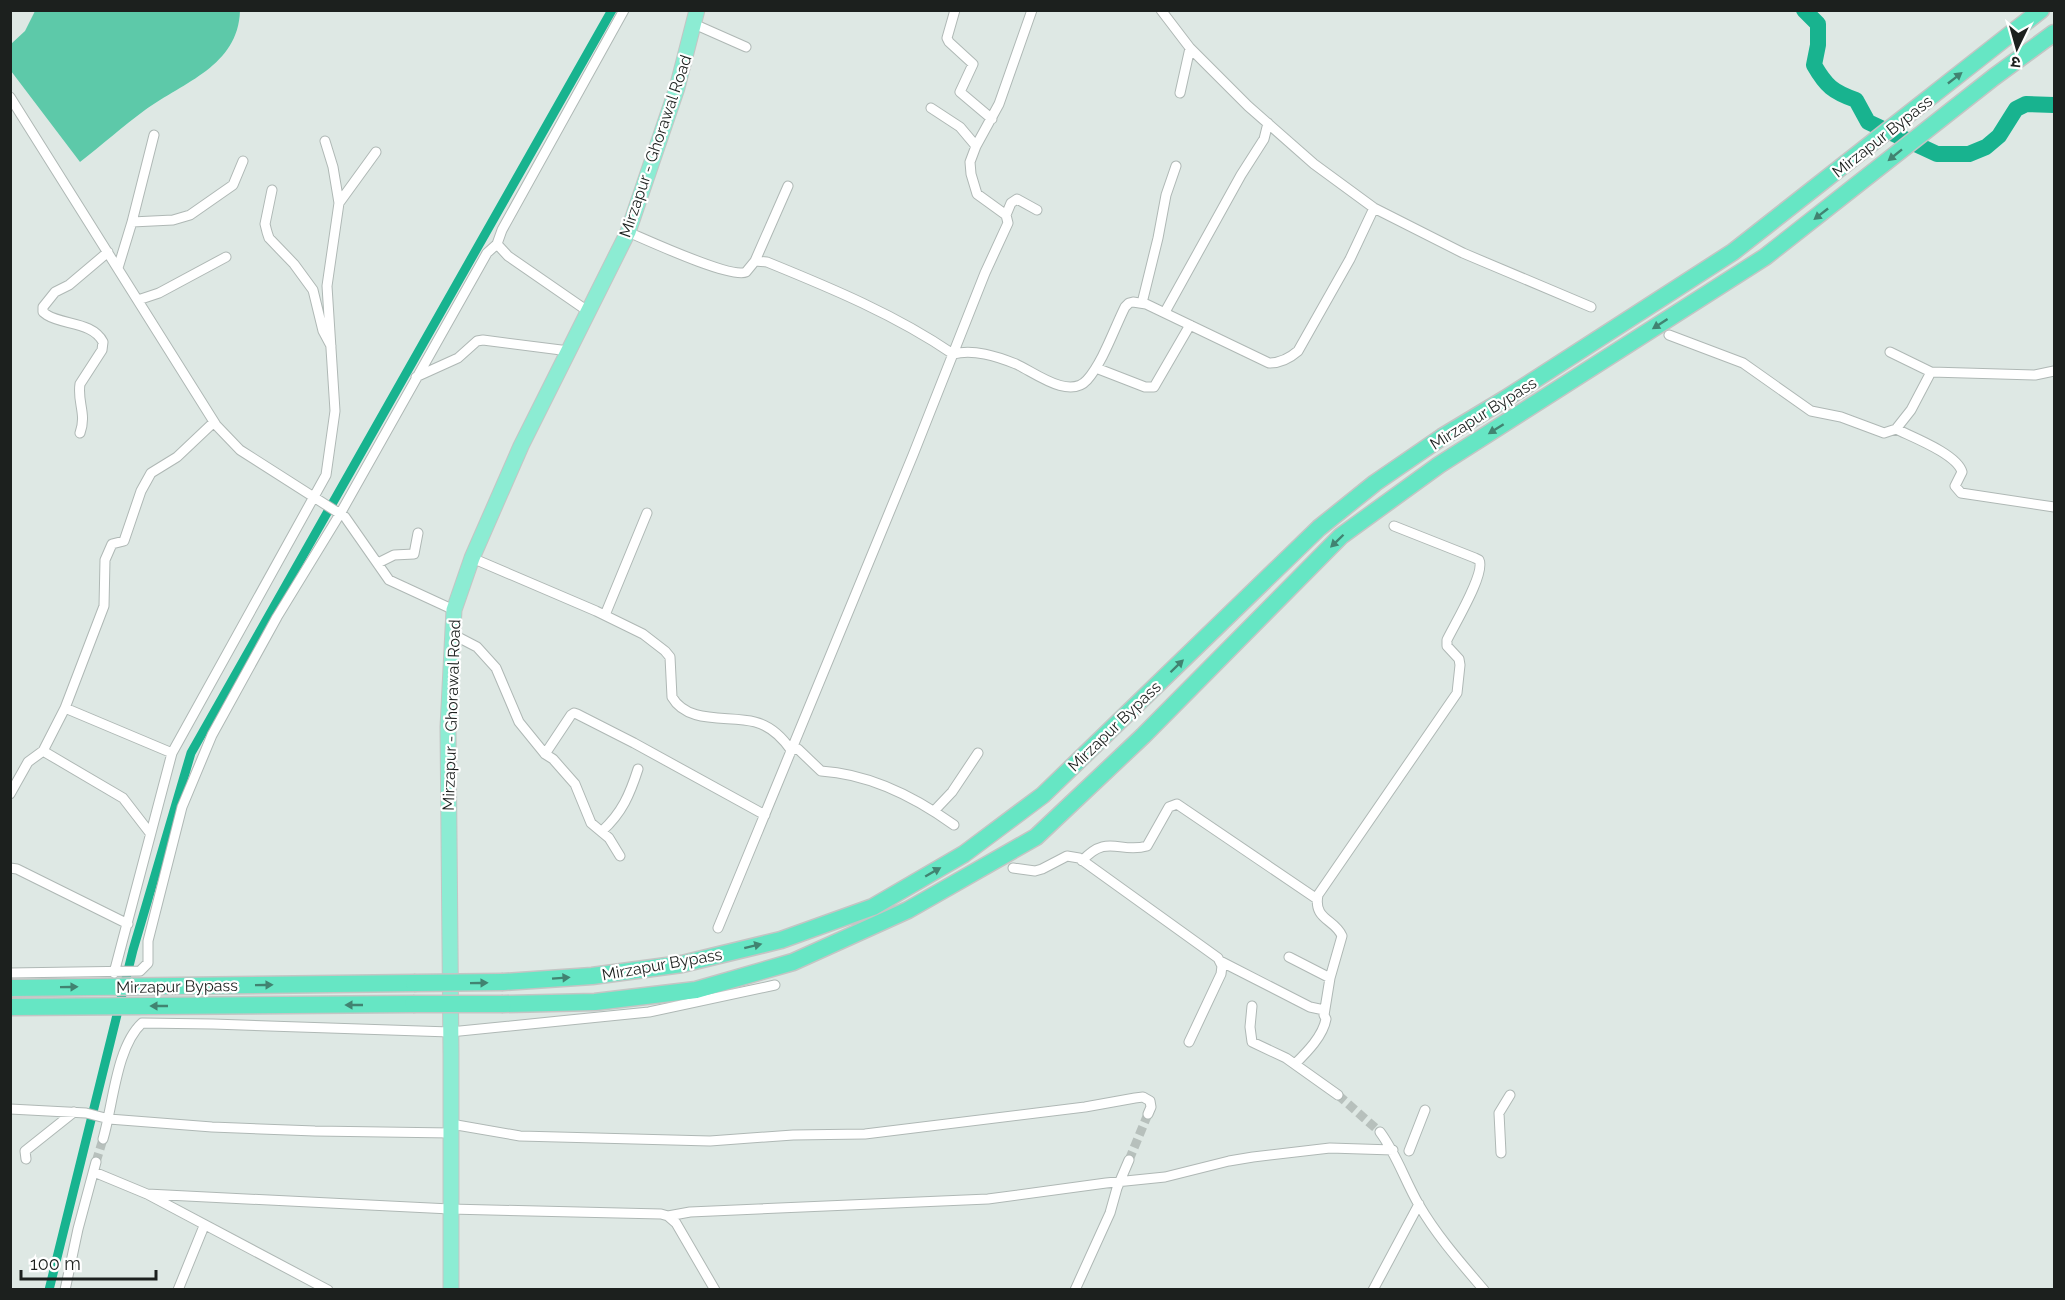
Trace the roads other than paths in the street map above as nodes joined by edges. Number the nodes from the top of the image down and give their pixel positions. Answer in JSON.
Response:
{"nodes":[{"id":1,"x":624,"y":10,"type":"edge"},
{"id":2,"x":954,"y":10,"type":"edge"},
{"id":3,"x":1032,"y":10,"type":"edge"},
{"id":4,"x":2041,"y":10,"type":"edge"},
{"id":5,"x":1164,"y":11,"type":"edge"},
{"id":6,"x":696,"y":17,"type":"edge"},
{"id":7,"x":2055,"y":33,"type":"edge"},
{"id":8,"x":746,"y":47,"type":"dead end"},
{"id":9,"x":1190,"y":48,"type":"junction"},
{"id":10,"x":1180,"y":93,"type":"dead end"},
{"id":11,"x":10,"y":97,"type":"edge"},
{"id":12,"x":931,"y":108,"type":"dead end"},
{"id":13,"x":992,"y":119,"type":"junction"},
{"id":14,"x":1268,"y":123,"type":"junction"},
{"id":15,"x":154,"y":135,"type":"dead end"},
{"id":16,"x":325,"y":141,"type":"dead end"},
{"id":17,"x":976,"y":146,"type":"junction"},
{"id":18,"x":376,"y":152,"type":"dead end"},
{"id":19,"x":243,"y":161,"type":"dead end"},
{"id":20,"x":1176,"y":166,"type":"dead end"},
{"id":21,"x":788,"y":186,"type":"dead end"},
{"id":22,"x":272,"y":190,"type":"dead end"},
{"id":23,"x":339,"y":203,"type":"junction"},
{"id":24,"x":1374,"y":208,"type":"junction"},
{"id":25,"x":1037,"y":210,"type":"dead end"},
{"id":26,"x":1005,"y":214,"type":"junction"},
{"id":27,"x":132,"y":222,"type":"junction"},
{"id":28,"x":628,"y":232,"type":"junction"},
{"id":29,"x":497,"y":244,"type":"junction"},
{"id":30,"x":108,"y":252,"type":"junction"},
{"id":31,"x":226,"y":257,"type":"dead end"},
{"id":32,"x":755,"y":261,"type":"junction"},
{"id":33,"x":118,"y":268,"type":"junction"},
{"id":34,"x":138,"y":300,"type":"junction"},
{"id":35,"x":1142,"y":303,"type":"junction"},
{"id":36,"x":1591,"y":308,"type":"dead end"},
{"id":37,"x":589,"y":312,"type":"junction"},
{"id":38,"x":1165,"y":312,"type":"junction"},
{"id":39,"x":1190,"y":325,"type":"junction"},
{"id":40,"x":1669,"y":336,"type":"dead end"},
{"id":41,"x":332,"y":348,"type":"junction"},
{"id":42,"x":568,"y":351,"type":"junction"},
{"id":43,"x":1890,"y":352,"type":"dead end"},
{"id":44,"x":953,"y":354,"type":"junction"},
{"id":45,"x":1096,"y":368,"type":"junction"},
{"id":46,"x":2055,"y":371,"type":"edge"},
{"id":47,"x":1931,"y":372,"type":"junction"},
{"id":48,"x":416,"y":377,"type":"junction"},
{"id":49,"x":214,"y":422,"type":"junction"},
{"id":50,"x":1896,"y":429,"type":"junction"},
{"id":51,"x":80,"y":433,"type":"dead end"},
{"id":52,"x":318,"y":500,"type":"junction"},
{"id":53,"x":2055,"y":507,"type":"edge"},
{"id":54,"x":337,"y":512,"type":"junction"},
{"id":55,"x":647,"y":513,"type":"dead end"},
{"id":56,"x":1394,"y":526,"type":"dead end"},
{"id":57,"x":418,"y":533,"type":"dead end"},
{"id":58,"x":472,"y":558,"type":"junction"},
{"id":59,"x":378,"y":563,"type":"junction"},
{"id":60,"x":454,"y":610,"type":"junction"},
{"id":61,"x":605,"y":615,"type":"junction"},
{"id":62,"x":452,"y":634,"type":"junction"},
{"id":63,"x":65,"y":708,"type":"junction"},
{"id":64,"x":791,"y":750,"type":"junction"},
{"id":65,"x":42,"y":751,"type":"junction"},
{"id":66,"x":172,"y":753,"type":"junction"},
{"id":67,"x":978,"y":753,"type":"dead end"},
{"id":68,"x":545,"y":754,"type":"junction"},
{"id":69,"x":638,"y":769,"type":"dead end"},
{"id":70,"x":10,"y":794,"type":"edge"},
{"id":71,"x":934,"y":811,"type":"junction"},
{"id":72,"x":765,"y":815,"type":"junction"},
{"id":73,"x":954,"y":825,"type":"dead end"},
{"id":74,"x":602,"y":831,"type":"junction"},
{"id":75,"x":150,"y":833,"type":"junction"},
{"id":76,"x":620,"y":856,"type":"dead end"},
{"id":77,"x":1082,"y":861,"type":"junction"},
{"id":78,"x":10,"y":868,"type":"edge"},
{"id":79,"x":1013,"y":868,"type":"dead end"},
{"id":80,"x":1317,"y":899,"type":"junction"},
{"id":81,"x":128,"y":924,"type":"junction"},
{"id":82,"x":718,"y":928,"type":"dead end"},
{"id":83,"x":1289,"y":957,"type":"dead end"},
{"id":84,"x":1222,"y":962,"type":"junction"},
{"id":85,"x":10,"y":973,"type":"edge"},
{"id":86,"x":119,"y":973,"type":"junction"},
{"id":87,"x":1330,"y":978,"type":"junction"},
{"id":88,"x":775,"y":985,"type":"dead end"},
{"id":89,"x":10,"y":988,"type":"edge"},
{"id":90,"x":1252,"y":1006,"type":"dead end"},
{"id":91,"x":10,"y":1007,"type":"edge"},
{"id":92,"x":1324,"y":1010,"type":"junction"},
{"id":93,"x":450,"y":1032,"type":"junction"},
{"id":94,"x":1189,"y":1042,"type":"dead end"},
{"id":95,"x":1295,"y":1064,"type":"junction"},
{"id":96,"x":1338,"y":1095,"type":"tunnel mouth"},
{"id":97,"x":1510,"y":1095,"type":"dead end"},
{"id":98,"x":10,"y":1108,"type":"edge"},
{"id":99,"x":1425,"y":1110,"type":"dead end"},
{"id":100,"x":74,"y":1112,"type":"junction"},
{"id":101,"x":1148,"y":1114,"type":"dead end"},
{"id":102,"x":105,"y":1117,"type":"junction"},
{"id":103,"x":451,"y":1128,"type":"junction"},
{"id":104,"x":1380,"y":1132,"type":"tunnel mouth"},
{"id":105,"x":103,"y":1139,"type":"tunnel mouth"},
{"id":106,"x":1393,"y":1150,"type":"junction"},
{"id":107,"x":1409,"y":1151,"type":"dead end"},
{"id":108,"x":1501,"y":1154,"type":"dead end"},
{"id":109,"x":26,"y":1159,"type":"dead end"},
{"id":110,"x":1129,"y":1160,"type":"tunnel mouth"},
{"id":111,"x":1120,"y":1181,"type":"junction"},
{"id":112,"x":147,"y":1194,"type":"junction"},
{"id":113,"x":1419,"y":1204,"type":"junction"},
{"id":114,"x":450,"y":1209,"type":"junction"},
{"id":115,"x":668,"y":1216,"type":"junction"},
{"id":116,"x":204,"y":1226,"type":"junction"},
{"id":117,"x":65,"y":1290,"type":"edge"},
{"id":118,"x":178,"y":1290,"type":"edge"},
{"id":119,"x":328,"y":1290,"type":"edge"},
{"id":120,"x":451,"y":1290,"type":"edge"},
{"id":121,"x":715,"y":1290,"type":"edge"},
{"id":122,"x":1075,"y":1290,"type":"edge"},
{"id":123,"x":1373,"y":1290,"type":"edge"},
{"id":124,"x":1484,"y":1290,"type":"edge"}],
"edges":[{"from":1,"to":29,"type":"street"},
{"from":2,"to":13,"type":"street"},
{"from":3,"to":13,"type":"street"},
{"from":89,"to":4,"type":"highway","name":"Mirzapur Bypass","one_way":true,"bridge":true},
{"from":5,"to":9,"type":"street"},
{"from":6,"to":8,"type":"street"},
{"from":6,"to":28,"type":"main road","name":"Mirzapur - Ghorawal Road"},
{"from":7,"to":91,"type":"highway","name":"Mirzapur Bypass","one_way":true,"bridge":true},
{"from":9,"to":10,"type":"street"},
{"from":9,"to":14,"type":"street"},
{"from":11,"to":30,"type":"street"},
{"from":12,"to":17,"type":"street"},
{"from":13,"to":17,"type":"street"},
{"from":14,"to":24,"type":"street"},
{"from":14,"to":38,"type":"street"},
{"from":15,"to":27,"type":"street"},
{"from":16,"to":23,"type":"street"},
{"from":17,"to":26,"type":"street"},
{"from":18,"to":23,"type":"street"},
{"from":19,"to":27,"type":"street"},
{"from":20,"to":35,"type":"street"},
{"from":21,"to":32,"type":"street"},
{"from":22,"to":41,"type":"street"},
{"from":23,"to":41,"type":"street"},
{"from":24,"to":36,"type":"street"},
{"from":24,"to":39,"type":"street"},
{"from":25,"to":26,"type":"street"},
{"from":26,"to":44,"type":"street"},
{"from":27,"to":33,"type":"street"},
{"from":28,"to":32,"type":"street"},
{"from":28,"to":37,"type":"main road","name":"Mirzapur - Ghorawal Road"},
{"from":29,"to":37,"type":"street"},
{"from":29,"to":48,"type":"street"},
{"from":30,"to":33,"type":"street"},
{"from":30,"to":51,"type":"street"},
{"from":31,"to":34,"type":"street"},
{"from":32,"to":44,"type":"street"},
{"from":33,"to":34,"type":"street"},
{"from":34,"to":49,"type":"street"},
{"from":35,"to":38,"type":"street"},
{"from":35,"to":45,"type":"street"},
{"from":37,"to":42,"type":"main road","name":"Mirzapur - Ghorawal Road"},
{"from":38,"to":39,"type":"street"},
{"from":39,"to":45,"type":"street"},
{"from":40,"to":50,"type":"street"},
{"from":41,"to":52,"type":"street"},
{"from":42,"to":48,"type":"street"},
{"from":42,"to":58,"type":"main road","name":"Mirzapur - Ghorawal Road"},
{"from":43,"to":47,"type":"street"},
{"from":44,"to":45,"type":"street"},
{"from":44,"to":64,"type":"street"},
{"from":46,"to":47,"type":"street"},
{"from":47,"to":50,"type":"street"},
{"from":48,"to":54,"type":"street"},
{"from":49,"to":52,"type":"street"},
{"from":49,"to":63,"type":"street"},
{"from":50,"to":53,"type":"street"},
{"from":52,"to":54,"type":"street"},
{"from":52,"to":66,"type":"street"},
{"from":54,"to":59,"type":"street"},
{"from":54,"to":86,"type":"street"},
{"from":55,"to":61,"type":"street"},
{"from":56,"to":80,"type":"street"},
{"from":57,"to":59,"type":"street"},
{"from":58,"to":60,"type":"main road","name":"Mirzapur - Ghorawal Road"},
{"from":58,"to":61,"type":"street"},
{"from":59,"to":60,"type":"street"},
{"from":60,"to":62,"type":"main road","name":"Mirzapur - Ghorawal Road"},
{"from":61,"to":64,"type":"street"},
{"from":62,"to":68,"type":"street"},
{"from":62,"to":93,"type":"main road","name":"Mirzapur - Ghorawal Road"},
{"from":63,"to":65,"type":"street"},
{"from":63,"to":66,"type":"street"},
{"from":64,"to":71,"type":"street"},
{"from":64,"to":72,"type":"street"},
{"from":65,"to":70,"type":"street"},
{"from":65,"to":75,"type":"street"},
{"from":66,"to":75,"type":"street"},
{"from":67,"to":71,"type":"street"},
{"from":68,"to":72,"type":"street"},
{"from":68,"to":74,"type":"street"},
{"from":69,"to":74,"type":"street"},
{"from":71,"to":73,"type":"street"},
{"from":72,"to":82,"type":"street"},
{"from":74,"to":76,"type":"street"},
{"from":75,"to":81,"type":"street"},
{"from":77,"to":79,"type":"street"},
{"from":77,"to":80,"type":"street"},
{"from":77,"to":84,"type":"street"},
{"from":78,"to":81,"type":"street"},
{"from":80,"to":87,"type":"street"},
{"from":81,"to":86,"type":"street"},
{"from":83,"to":87,"type":"street"},
{"from":84,"to":92,"type":"street"},
{"from":84,"to":94,"type":"street"},
{"from":85,"to":86,"type":"street"},
{"from":87,"to":92,"type":"street"},
{"from":88,"to":93,"type":"street"},
{"from":90,"to":95,"type":"street"},
{"from":92,"to":95,"type":"street"},
{"from":93,"to":102,"type":"street"},
{"from":93,"to":103,"type":"main road","name":"Mirzapur - Ghorawal Road"},
{"from":95,"to":96,"type":"street"},
{"from":97,"to":108,"type":"street"},
{"from":98,"to":100,"type":"street"},
{"from":99,"to":107,"type":"street"},
{"from":100,"to":102,"type":"street"},
{"from":100,"to":109,"type":"street"},
{"from":101,"to":103,"type":"street"},
{"from":102,"to":103,"type":"street"},
{"from":102,"to":105,"type":"street"},
{"from":103,"to":114,"type":"main road","name":"Mirzapur - Ghorawal Road"},
{"from":104,"to":106,"type":"street"},
{"from":106,"to":111,"type":"street"},
{"from":106,"to":113,"type":"street"},
{"from":110,"to":111,"type":"street"},
{"from":111,"to":115,"type":"street"},
{"from":111,"to":122,"type":"street"},
{"from":112,"to":114,"type":"street"},
{"from":112,"to":116,"type":"street"},
{"from":112,"to":117,"type":"street"},
{"from":113,"to":123,"type":"street"},
{"from":113,"to":124,"type":"street"},
{"from":114,"to":115,"type":"street"},
{"from":114,"to":120,"type":"main road","name":"Mirzapur - Ghorawal Road"},
{"from":115,"to":121,"type":"street"},
{"from":116,"to":118,"type":"street"},
{"from":116,"to":119,"type":"street"}]}
